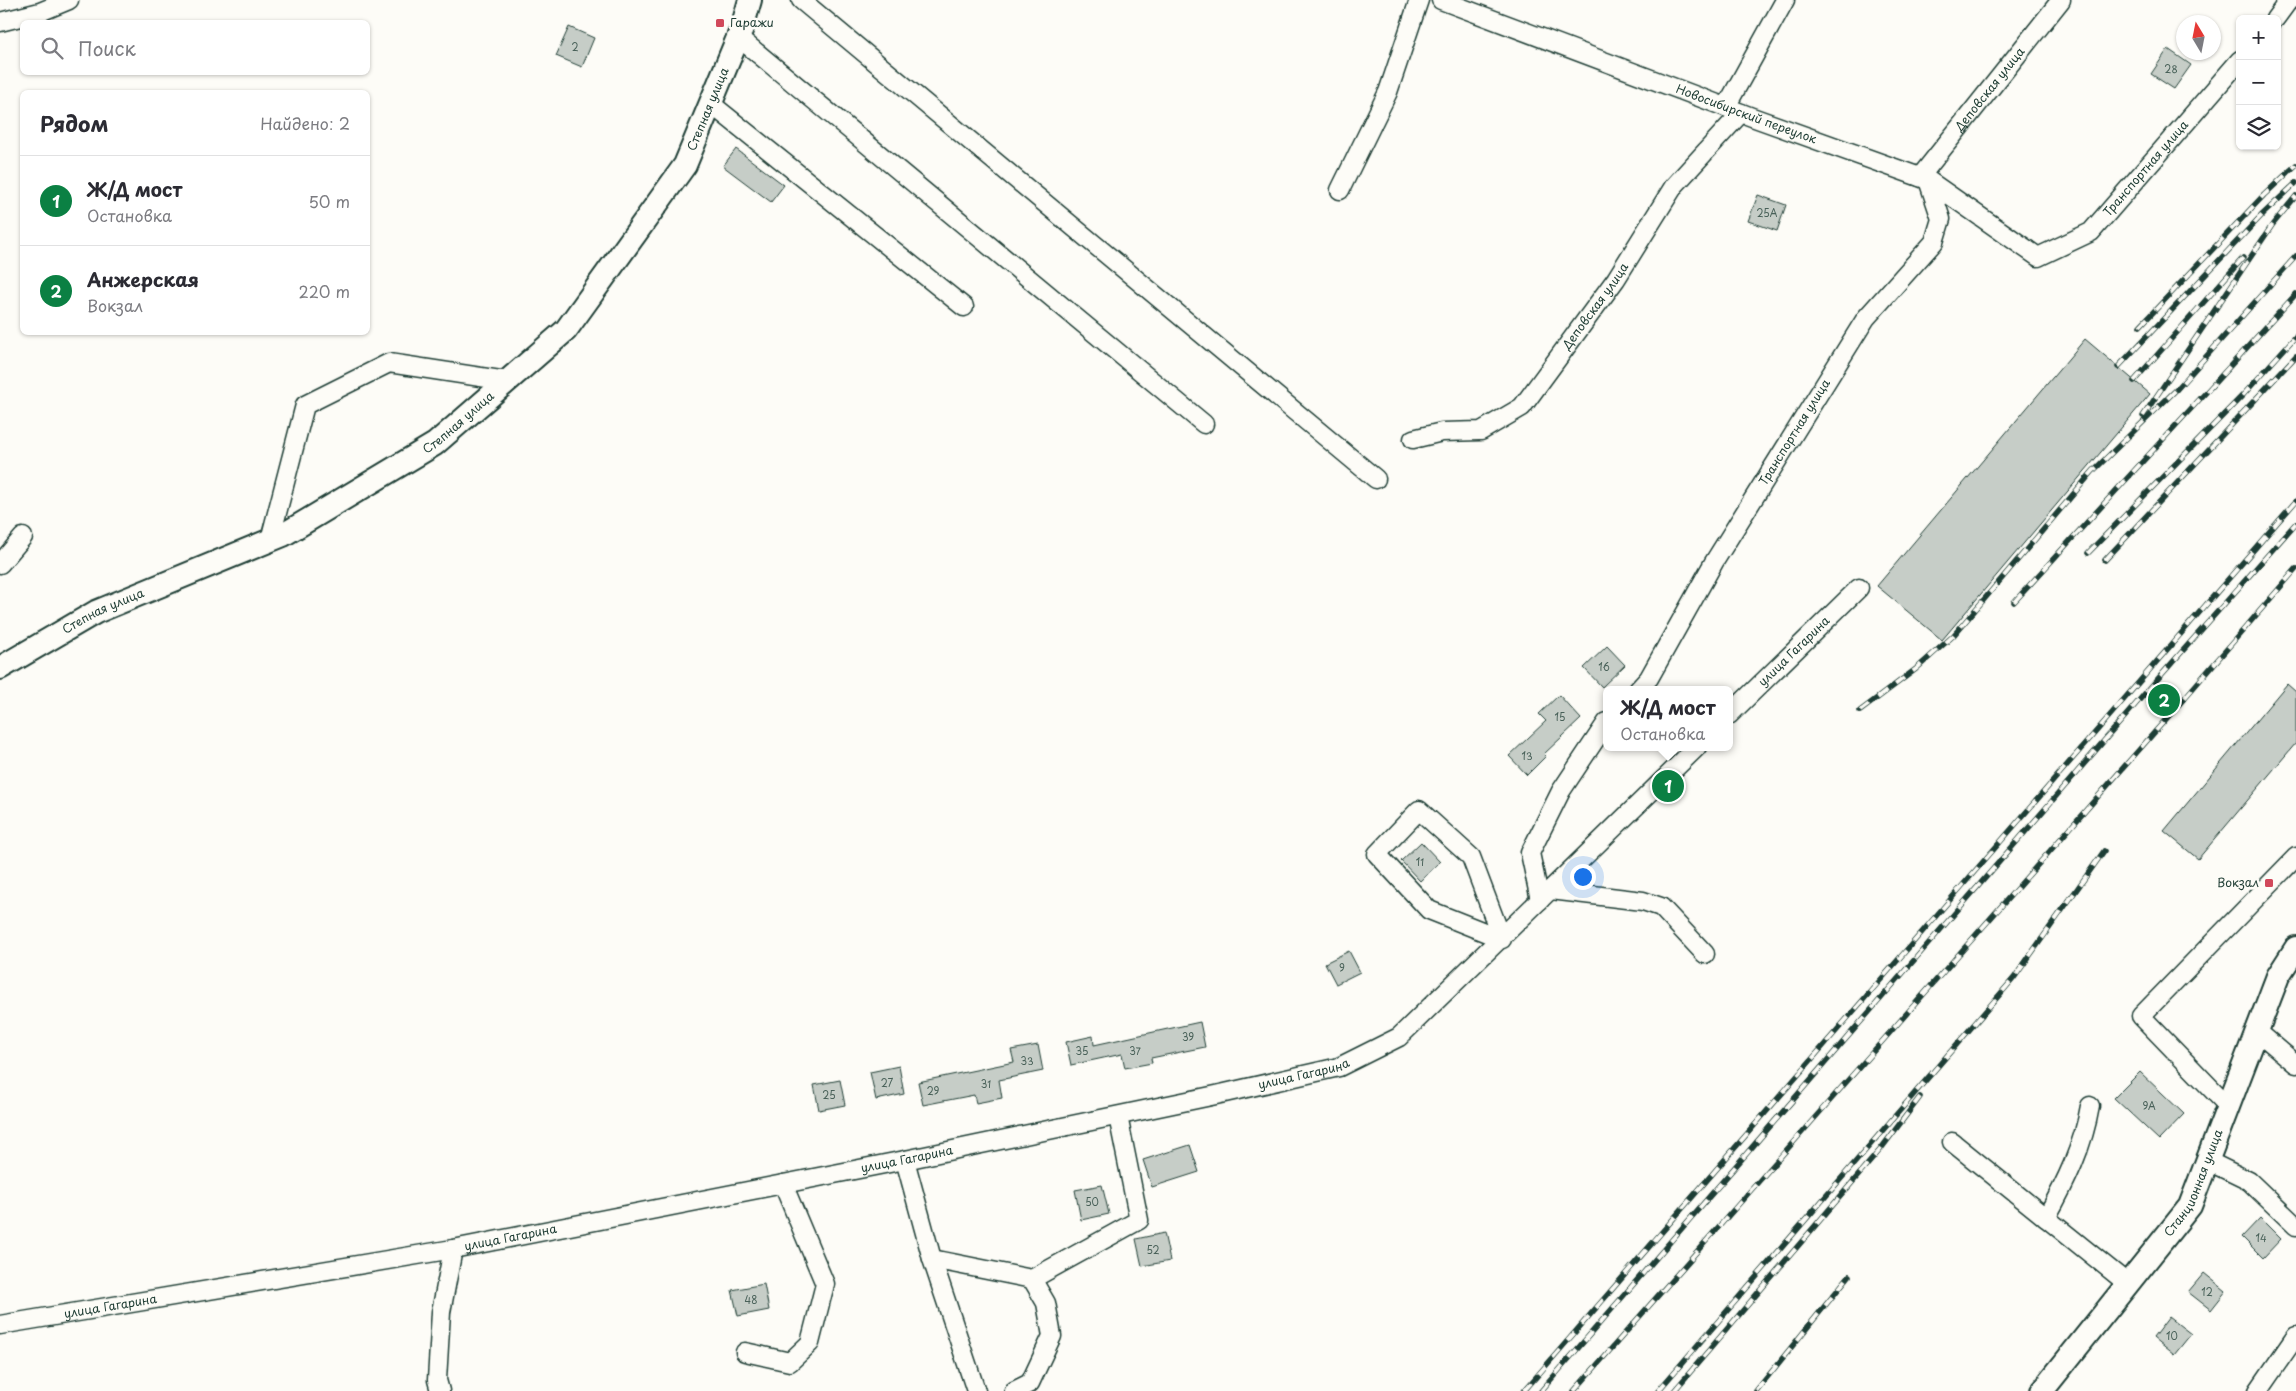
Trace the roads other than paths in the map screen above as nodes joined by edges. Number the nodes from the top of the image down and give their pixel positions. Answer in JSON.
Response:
{"nodes":[{"id":1,"x":70,"y":0,"type":"edge"},
{"id":2,"x":750,"y":0,"type":"edge"},
{"id":3,"x":801,"y":0,"type":"edge"},
{"id":4,"x":1419,"y":0,"type":"edge"},
{"id":5,"x":1441,"y":0,"type":"edge"},
{"id":6,"x":1785,"y":0,"type":"edge"},
{"id":7,"x":2060,"y":0,"type":"edge"},
{"id":8,"x":2289,"y":0,"type":"edge"},
{"id":9,"x":41,"y":6,"type":"edge"},
{"id":10,"x":2278,"y":15,"type":"edge"},
{"id":11,"x":0,"y":22,"type":"edge"},
{"id":12,"x":738,"y":37,"type":"junction"},
{"id":13,"x":2236,"y":65,"type":"edge"},
{"id":14,"x":710,"y":103,"type":"junction"},
{"id":15,"x":1733,"y":110,"type":"junction"},
{"id":16,"x":1924,"y":179,"type":"junction"},
{"id":17,"x":1340,"y":190,"type":"dead end"},
{"id":18,"x":2038,"y":257,"type":"joint"},
{"id":19,"x":964,"y":307,"type":"dead end"},
{"id":20,"x":507,"y":381,"type":"junction"},
{"id":21,"x":1204,"y":424,"type":"dead end"},
{"id":22,"x":1413,"y":439,"type":"dead end"},
{"id":23,"x":1376,"y":479,"type":"dead end"},
{"id":24,"x":23,"y":537,"type":"dead end"},
{"id":25,"x":270,"y":540,"type":"junction"},
{"id":26,"x":0,"y":564,"type":"edge"},
{"id":27,"x":1859,"y":588,"type":"dead end"},
{"id":28,"x":0,"y":668,"type":"edge"},
{"id":29,"x":1642,"y":686,"type":"edge"},
{"id":30,"x":1733,"y":711,"type":"edge"},
{"id":31,"x":1603,"y":728,"type":"edge"},
{"id":32,"x":1693,"y":751,"type":"edge"},
{"id":33,"x":2296,"y":857,"type":"edge"},
{"id":34,"x":1545,"y":895,"type":"junction"},
{"id":35,"x":1502,"y":938,"type":"junction"},
{"id":36,"x":2296,"y":948,"type":"edge"},
{"id":37,"x":1705,"y":954,"type":"dead end"},
{"id":38,"x":2257,"y":1031,"type":"junction"},
{"id":39,"x":2296,"y":1064,"type":"edge"},
{"id":40,"x":2090,"y":1106,"type":"dead end"},
{"id":41,"x":2228,"y":1106,"type":"junction"},
{"id":42,"x":1118,"y":1116,"type":"junction"},
{"id":43,"x":1952,"y":1142,"type":"dead end"},
{"id":44,"x":905,"y":1160,"type":"junction"},
{"id":45,"x":2208,"y":1161,"type":"junction"},
{"id":46,"x":782,"y":1184,"type":"junction"},
{"id":47,"x":2046,"y":1218,"type":"junction"},
{"id":48,"x":2296,"y":1226,"type":"edge"},
{"id":49,"x":453,"y":1249,"type":"junction"},
{"id":50,"x":932,"y":1259,"type":"junction"},
{"id":51,"x":1032,"y":1279,"type":"junction"},
{"id":52,"x":2128,"y":1284,"type":"junction"},
{"id":53,"x":0,"y":1326,"type":"edge"},
{"id":54,"x":2296,"y":1336,"type":"edge"},
{"id":55,"x":745,"y":1352,"type":"dead end"},
{"id":56,"x":440,"y":1391,"type":"edge"},
{"id":57,"x":976,"y":1391,"type":"edge"},
{"id":58,"x":1014,"y":1391,"type":"edge"},
{"id":59,"x":2042,"y":1391,"type":"edge"},
{"id":60,"x":2258,"y":1391,"type":"edge"}],
"edges":[{"from":1,"to":9,"type":"street"},
{"from":2,"to":12,"type":"main road","name":"Степная улица"},
{"from":3,"to":23,"type":"street"},
{"from":4,"to":17,"type":"street"},
{"from":5,"to":15,"type":"street","name":"Новосибирский переулок"},
{"from":6,"to":15,"type":"street","name":"Деповская улица"},
{"from":7,"to":16,"type":"street","name":"Деповская улица"},
{"from":8,"to":10,"type":"street"},
{"from":9,"to":11,"type":"street"},
{"from":12,"to":14,"type":"main road","name":"Степная улица"},
{"from":12,"to":21,"type":"street"},
{"from":13,"to":18,"type":"street","name":"Транспортная улица"},
{"from":14,"to":19,"type":"street"},
{"from":14,"to":20,"type":"main road","name":"Степная улица"},
{"from":15,"to":16,"type":"street","name":"Новосибирский переулок"},
{"from":15,"to":22,"type":"street","name":"Деповская улица"},
{"from":16,"to":18,"type":"street","name":"Новосибирский переулок"},
{"from":16,"to":29,"type":"street","name":"Транспортная улица"},
{"from":20,"to":25,"type":"main road","name":"Степная улица"},
{"from":20,"to":25,"type":"street"},
{"from":24,"to":26,"type":"street"},
{"from":25,"to":28,"type":"main road","name":"Степная улица"},
{"from":27,"to":30,"type":"street","name":"улица Гагарина"},
{"from":31,"to":34,"type":"street"},
{"from":32,"to":34,"type":"street","name":"улица Гагарина"},
{"from":33,"to":41,"type":"street"},
{"from":34,"to":35,"type":"street","name":"улица Гагарина"},
{"from":34,"to":37,"type":"street"},
{"from":35,"to":35,"type":"street"},
{"from":35,"to":42,"type":"street","name":"улица Гагарина"},
{"from":36,"to":38,"type":"main road","name":"Станционная улица"},
{"from":38,"to":39,"type":"street"},
{"from":38,"to":41,"type":"main road","name":"Станционная улица"},
{"from":40,"to":47,"type":"street"},
{"from":41,"to":45,"type":"main road","name":"Станционная улица"},
{"from":42,"to":44,"type":"street","name":"улица Гагарина"},
{"from":42,"to":51,"type":"street"},
{"from":43,"to":47,"type":"street"},
{"from":44,"to":46,"type":"street","name":"улица Гагарина"},
{"from":44,"to":50,"type":"street"},
{"from":45,"to":48,"type":"street"},
{"from":45,"to":52,"type":"main road","name":"Станционная улица"},
{"from":46,"to":49,"type":"street","name":"улица Гагарина"},
{"from":46,"to":55,"type":"street"},
{"from":47,"to":52,"type":"street"},
{"from":49,"to":53,"type":"street","name":"улица Гагарина"},
{"from":49,"to":56,"type":"street"},
{"from":50,"to":51,"type":"street"},
{"from":50,"to":57,"type":"street"},
{"from":51,"to":58,"type":"street"},
{"from":52,"to":59,"type":"main road","name":"Станционная улица"},
{"from":54,"to":60,"type":"street"}]}
